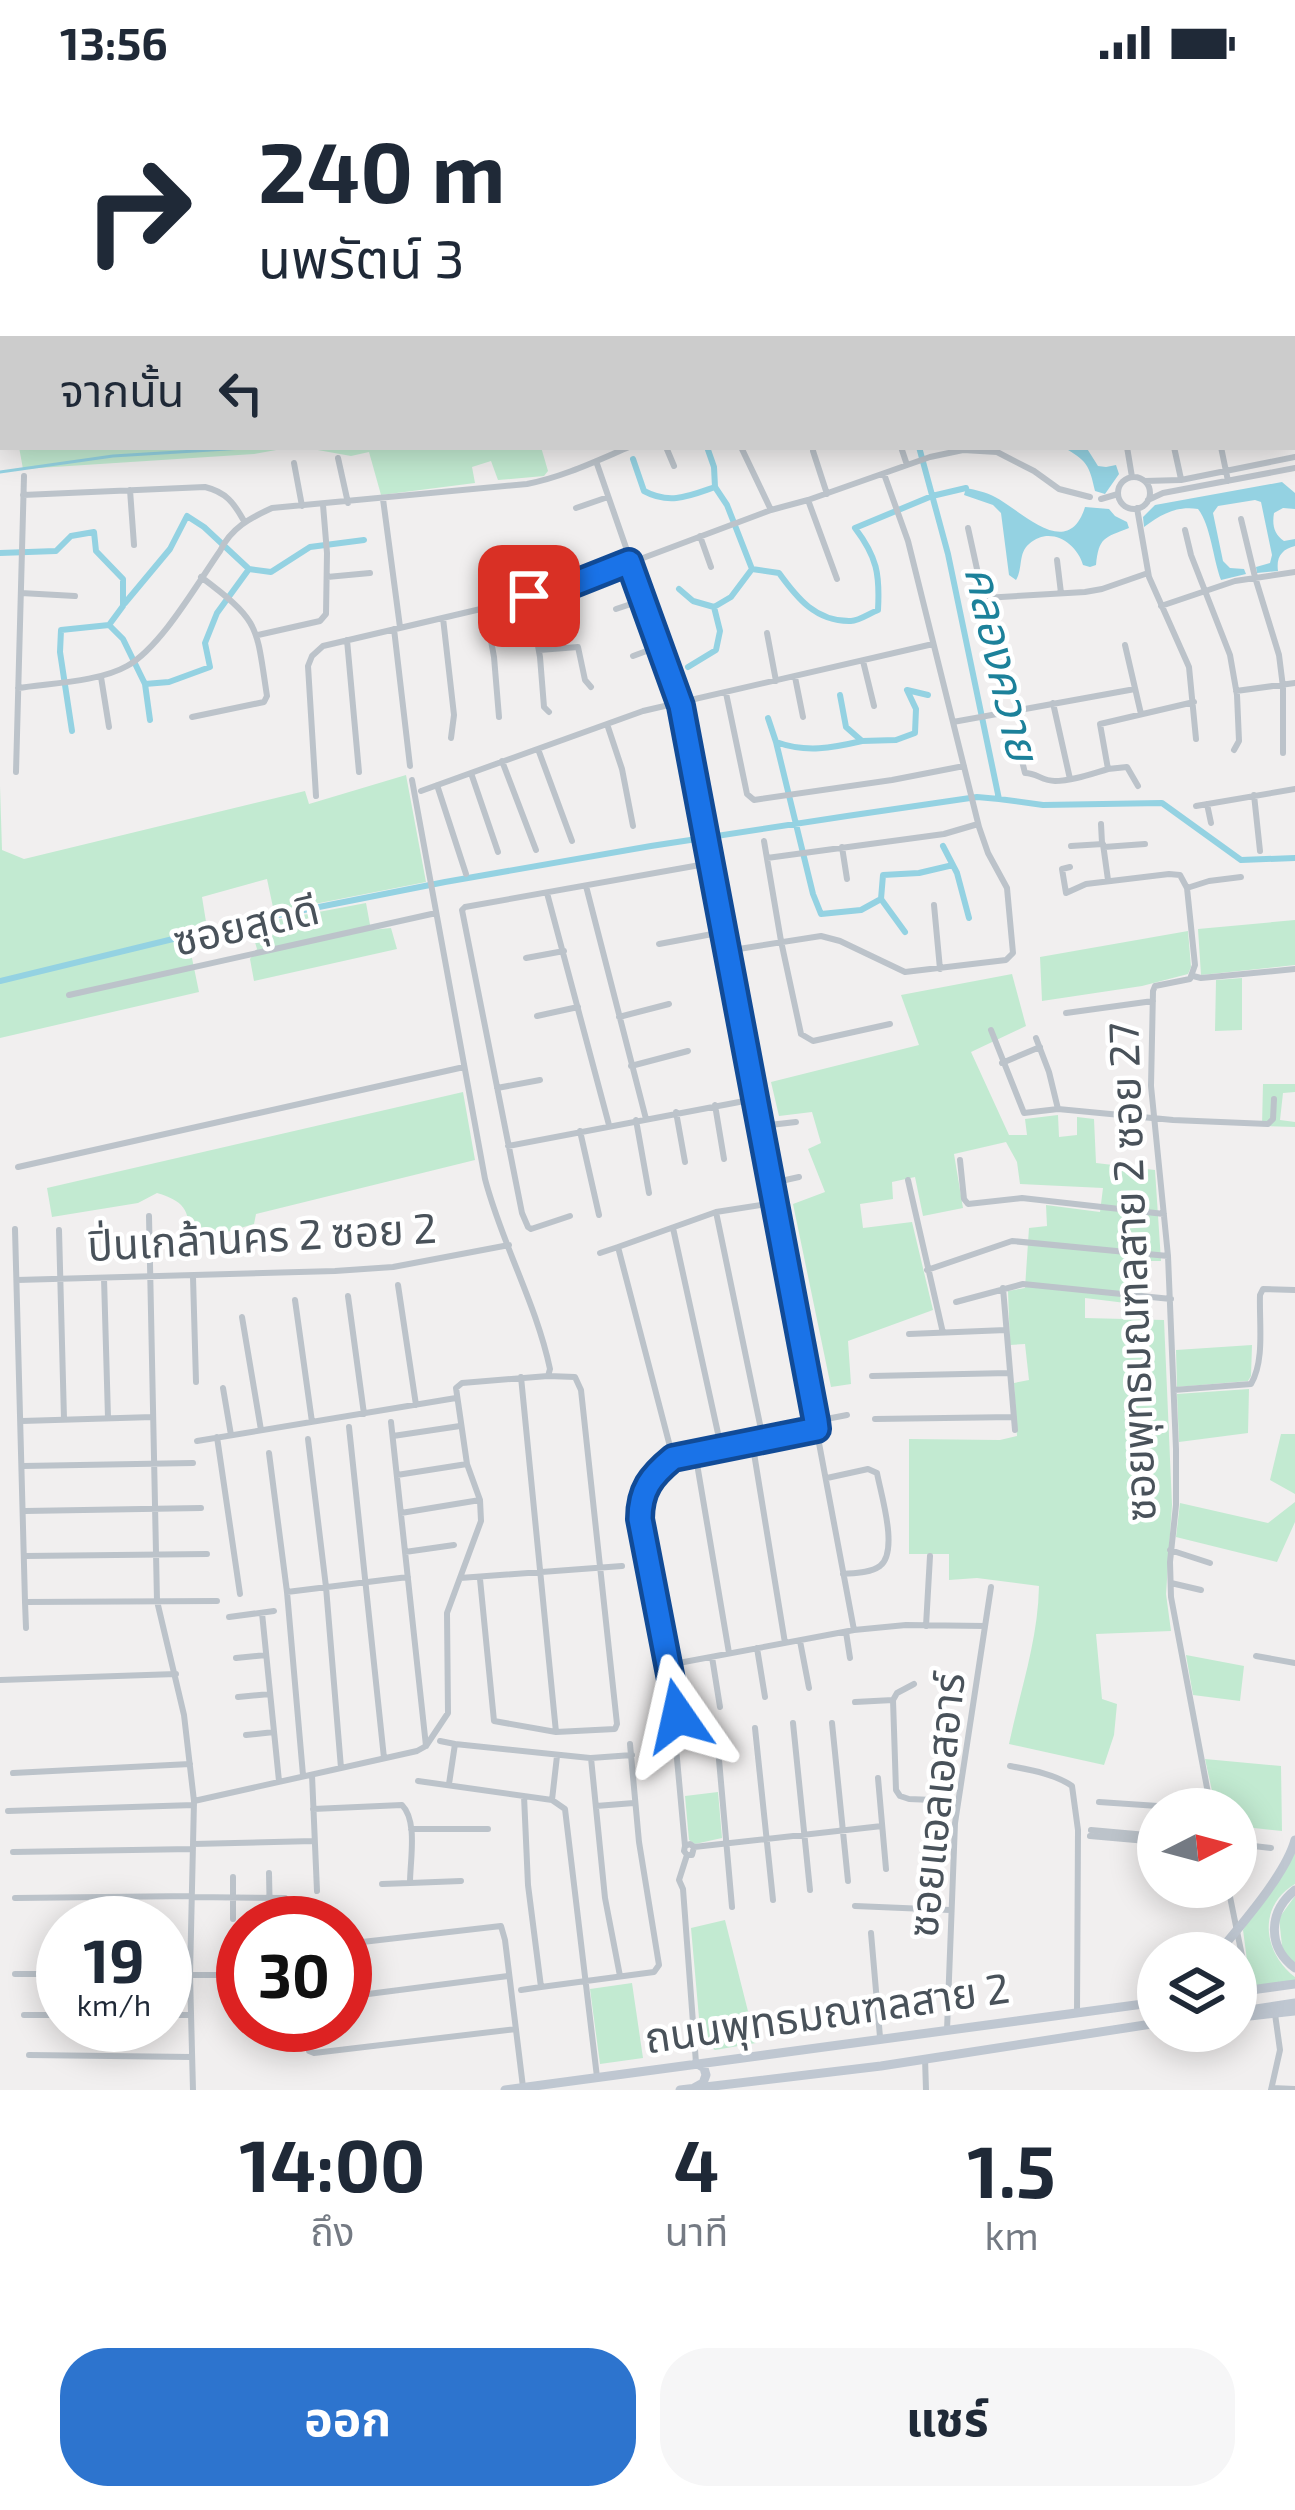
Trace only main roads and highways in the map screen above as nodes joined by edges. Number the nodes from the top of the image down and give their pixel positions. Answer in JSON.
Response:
{"nodes":[{"id":1,"x":1295,"y":1840,"type":"edge"},
{"id":2,"x":1295,"y":1890,"type":"edge"},
{"id":3,"x":1235,"y":1932,"type":"edge"},
{"id":4,"x":1295,"y":1968,"type":"edge"},
{"id":5,"x":1295,"y":1984,"type":"edge"},
{"id":6,"x":1257,"y":1989,"type":"edge"},
{"id":7,"x":1137,"y":2005,"type":"edge"},
{"id":8,"x":1295,"y":2007,"type":"edge"},
{"id":9,"x":1257,"y":2012,"type":"edge"},
{"id":10,"x":1257,"y":2014,"type":"edge"},
{"id":11,"x":1137,"y":2026,"type":"edge"},
{"id":12,"x":696,"y":2062,"type":"junction"},
{"id":13,"x":737,"y":2087,"type":"edge"},
{"id":14,"x":523,"y":2088,"type":"edge"},
{"id":15,"x":694,"y":2088,"type":"edge"},
{"id":16,"x":713,"y":2088,"type":"edge"},
{"id":17,"x":505,"y":2090,"type":"edge"},
{"id":18,"x":680,"y":2090,"type":"edge"}],
"edges":[{"from":1,"to":3,"type":"main road"},
{"from":2,"to":4,"type":"main road"},
{"from":5,"to":6,"type":"main road"},
{"from":7,"to":12,"type":"main road","name":"ถนนพุทธมณฑลสาย 2"},
{"from":8,"to":9,"type":"main road"},
{"from":8,"to":10,"type":"main road"},
{"from":11,"to":13,"type":"main road","name":"ถนนพุทธมณฑลสาย 2"},
{"from":12,"to":14,"type":"main road","name":"ถนนพุทธมณฑลสาย 2"},
{"from":12,"to":15,"type":"main road"},
{"from":13,"to":16,"type":"main road","name":"ถนนพุทธมณฑลสาย 2"},
{"from":14,"to":17,"type":"main road","name":"ถนนพุทธมณฑลสาย 2"},
{"from":15,"to":16,"type":"main road","name":"ถนนพุทธมณฑลสาย 2"},
{"from":15,"to":18,"type":"main road","name":"ถนนพุทธมณฑลสาย 2"}]}
